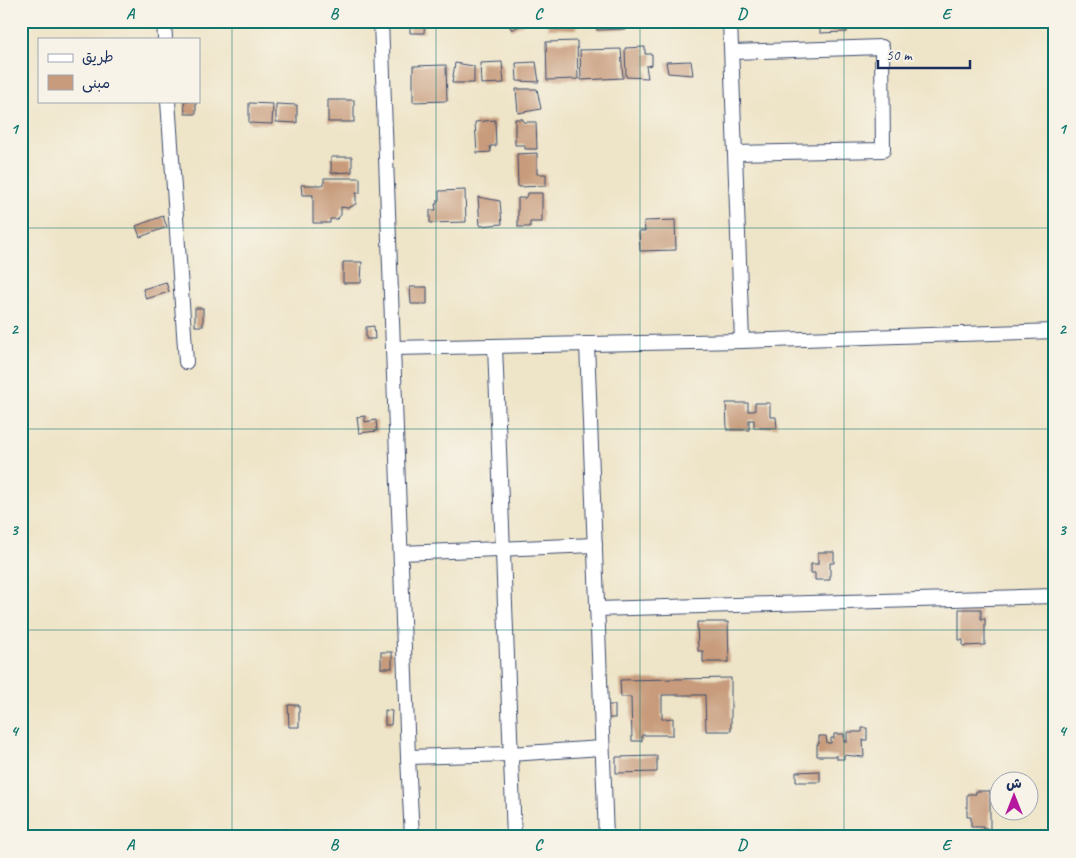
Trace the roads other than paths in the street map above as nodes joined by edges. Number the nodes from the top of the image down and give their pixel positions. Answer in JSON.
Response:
{"nodes":[{"id":1,"x":164,"y":21,"type":"edge"},
{"id":2,"x":381,"y":21,"type":"edge"},
{"id":3,"x":730,"y":21,"type":"edge"},
{"id":4,"x":165,"y":38,"type":"edge"},
{"id":5,"x":732,"y":52,"type":"junction"},
{"id":6,"x":168,"y":102,"type":"edge"},
{"id":7,"x":735,"y":153,"type":"junction"},
{"id":8,"x":1055,"y":331,"type":"edge"},
{"id":9,"x":742,"y":341,"type":"junction"},
{"id":10,"x":588,"y":344,"type":"junction"},
{"id":11,"x":494,"y":346,"type":"junction"},
{"id":12,"x":394,"y":348,"type":"junction"},
{"id":13,"x":186,"y":362,"type":"dead end"},
{"id":14,"x":595,"y":544,"type":"junction"},
{"id":15,"x":502,"y":549,"type":"junction"},
{"id":16,"x":401,"y":553,"type":"junction"},
{"id":17,"x":1055,"y":596,"type":"edge"},
{"id":18,"x":597,"y":609,"type":"junction"},
{"id":19,"x":602,"y":748,"type":"junction"},
{"id":20,"x":510,"y":754,"type":"junction"},
{"id":21,"x":408,"y":757,"type":"junction"},
{"id":22,"x":412,"y":837,"type":"edge"},
{"id":23,"x":514,"y":837,"type":"edge"},
{"id":24,"x":606,"y":837,"type":"edge"}],
"edges":[{"from":1,"to":4,"type":"street"},
{"from":2,"to":12,"type":"street"},
{"from":3,"to":5,"type":"street"},
{"from":5,"to":7,"type":"street"},
{"from":5,"to":7,"type":"street"},
{"from":6,"to":13,"type":"street"},
{"from":7,"to":9,"type":"street"},
{"from":8,"to":9,"type":"street"},
{"from":9,"to":10,"type":"street"},
{"from":10,"to":11,"type":"street"},
{"from":10,"to":14,"type":"street"},
{"from":11,"to":12,"type":"street"},
{"from":11,"to":15,"type":"street"},
{"from":12,"to":16,"type":"street"},
{"from":14,"to":15,"type":"street"},
{"from":14,"to":18,"type":"street"},
{"from":15,"to":16,"type":"street"},
{"from":15,"to":20,"type":"street"},
{"from":16,"to":21,"type":"street"},
{"from":17,"to":18,"type":"street"},
{"from":18,"to":19,"type":"street"},
{"from":19,"to":20,"type":"street"},
{"from":19,"to":24,"type":"street"},
{"from":20,"to":21,"type":"street"},
{"from":20,"to":23,"type":"street"},
{"from":21,"to":22,"type":"street"}]}
